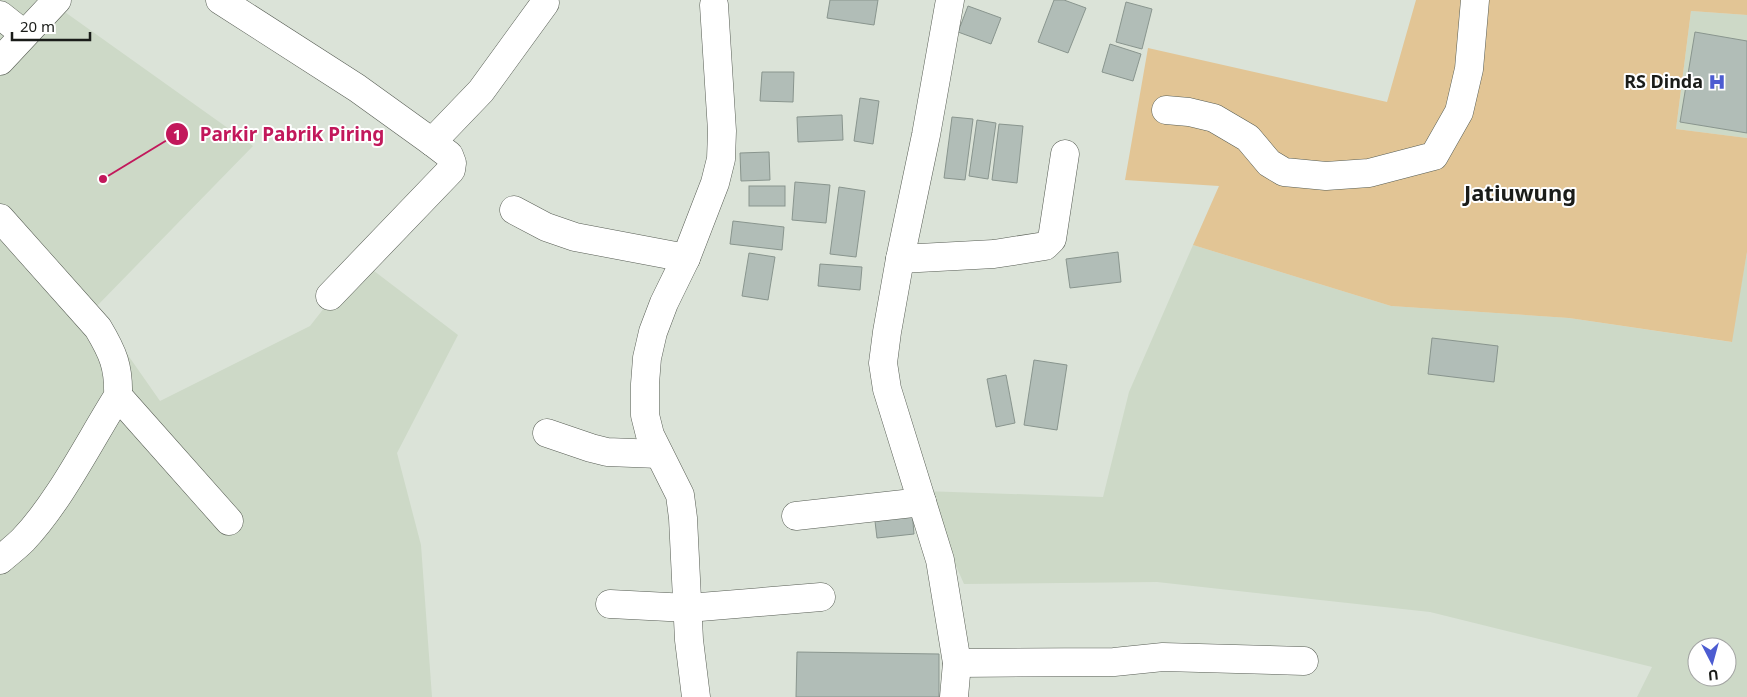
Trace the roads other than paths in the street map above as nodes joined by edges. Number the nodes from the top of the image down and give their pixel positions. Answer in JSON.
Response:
{"nodes":[{"id":1,"x":57,"y":0,"type":"edge"},
{"id":2,"x":220,"y":0,"type":"edge"},
{"id":3,"x":950,"y":0,"type":"edge"},
{"id":4,"x":1475,"y":0,"type":"edge"},
{"id":5,"x":544,"y":3,"type":"dead end"},
{"id":6,"x":714,"y":5,"type":"dead end"},
{"id":7,"x":0,"y":15,"type":"edge"},
{"id":8,"x":24,"y":34,"type":"junction"},
{"id":9,"x":0,"y":61,"type":"edge"},
{"id":10,"x":1166,"y":110,"type":"dead end"},
{"id":11,"x":432,"y":142,"type":"junction"},
{"id":12,"x":1065,"y":154,"type":"dead end"},
{"id":13,"x":514,"y":210,"type":"dead end"},
{"id":14,"x":0,"y":218,"type":"edge"},
{"id":15,"x":686,"y":258,"type":"junction"},
{"id":16,"x":900,"y":259,"type":"junction"},
{"id":17,"x":330,"y":296,"type":"dead end"},
{"id":18,"x":118,"y":396,"type":"junction"},
{"id":19,"x":547,"y":432,"type":"dead end"},
{"id":20,"x":659,"y":454,"type":"junction"},
{"id":21,"x":922,"y":502,"type":"junction"},
{"id":22,"x":796,"y":516,"type":"dead end"},
{"id":23,"x":228,"y":521,"type":"dead end"},
{"id":24,"x":0,"y":560,"type":"edge"},
{"id":25,"x":821,"y":597,"type":"dead end"},
{"id":26,"x":610,"y":604,"type":"dead end"},
{"id":27,"x":688,"y":608,"type":"junction"},
{"id":28,"x":1304,"y":661,"type":"dead end"},
{"id":29,"x":956,"y":663,"type":"junction"},
{"id":30,"x":696,"y":697,"type":"edge"},
{"id":31,"x":954,"y":697,"type":"edge"}],
"edges":[{"from":1,"to":8,"type":"street"},
{"from":2,"to":11,"type":"street"},
{"from":3,"to":16,"type":"street"},
{"from":4,"to":10,"type":"street"},
{"from":5,"to":11,"type":"street"},
{"from":6,"to":15,"type":"street"},
{"from":7,"to":8,"type":"street"},
{"from":8,"to":9,"type":"street"},
{"from":11,"to":17,"type":"street"},
{"from":12,"to":16,"type":"street"},
{"from":13,"to":15,"type":"street"},
{"from":14,"to":18,"type":"street"},
{"from":15,"to":20,"type":"street"},
{"from":16,"to":21,"type":"street"},
{"from":18,"to":23,"type":"street"},
{"from":18,"to":24,"type":"street"},
{"from":19,"to":20,"type":"street"},
{"from":20,"to":27,"type":"street"},
{"from":21,"to":22,"type":"street"},
{"from":21,"to":29,"type":"street"},
{"from":25,"to":27,"type":"street"},
{"from":26,"to":27,"type":"street"},
{"from":27,"to":30,"type":"street"},
{"from":28,"to":29,"type":"street"},
{"from":29,"to":31,"type":"street"}]}
